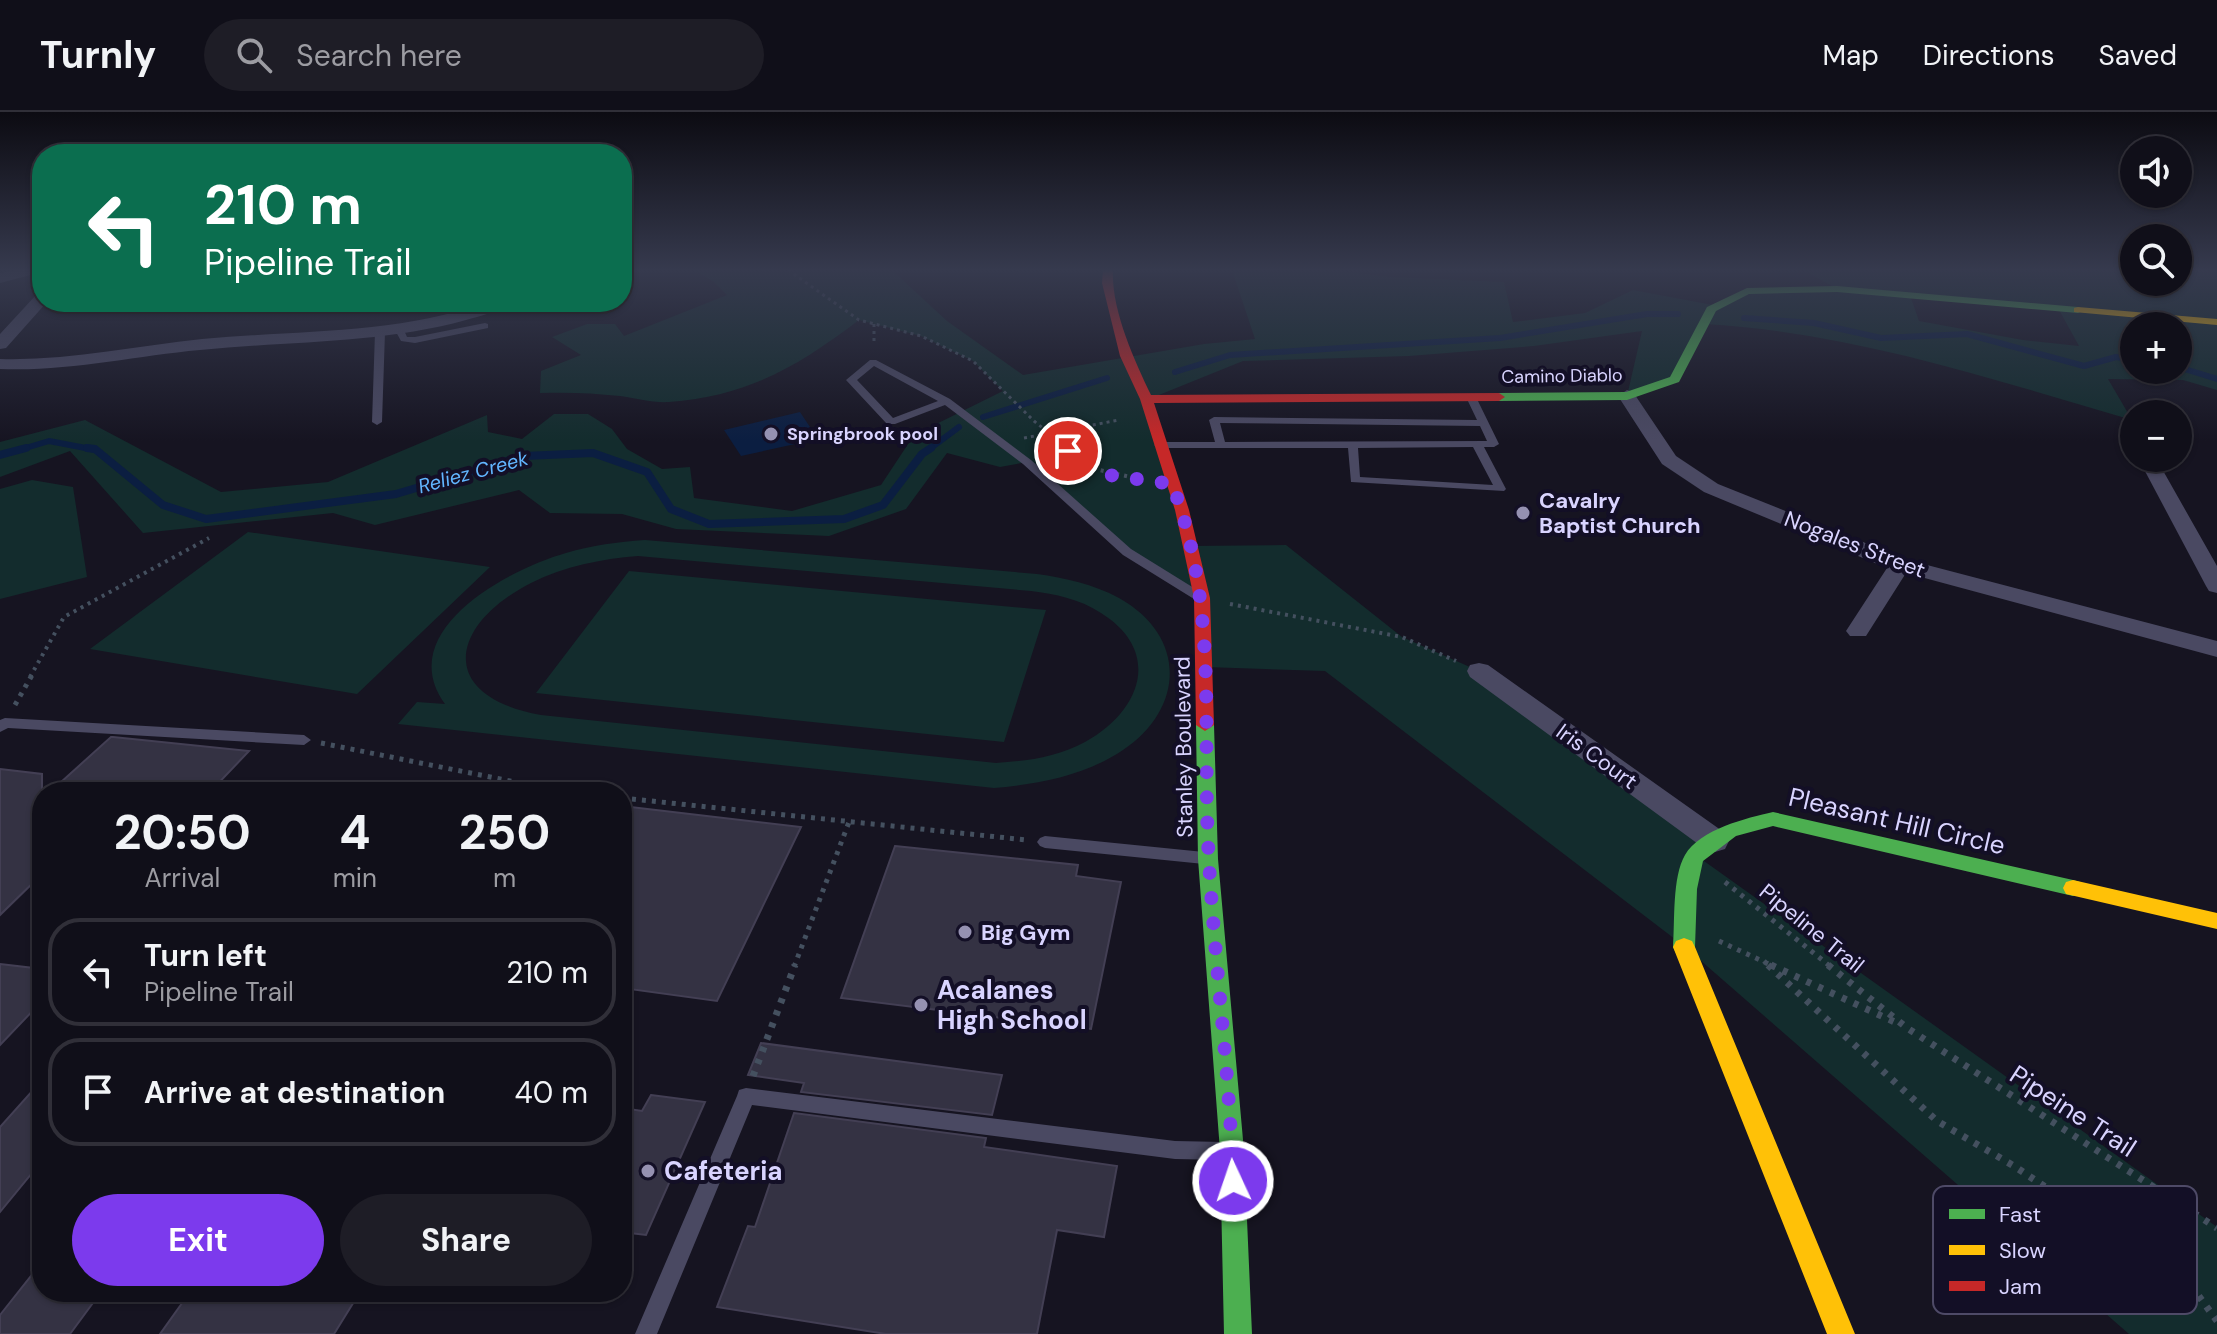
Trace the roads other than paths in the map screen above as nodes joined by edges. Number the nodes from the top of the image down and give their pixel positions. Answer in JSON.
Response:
{"nodes":[{"id":1,"x":15,"y":327,"type":"edge"},
{"id":2,"x":414,"y":327,"type":"edge"},
{"id":3,"x":480,"y":327,"type":"edge"},
{"id":4,"x":1118,"y":327,"type":"edge"},
{"id":5,"x":1702,"y":327,"type":"edge"},
{"id":6,"x":400,"y":330,"type":"junction"},
{"id":7,"x":380,"y":332,"type":"junction"},
{"id":8,"x":0,"y":344,"type":"edge"},
{"id":9,"x":0,"y":364,"type":"edge"},
{"id":10,"x":1627,"y":396,"type":"junction"},
{"id":11,"x":1471,"y":397,"type":"junction"},
{"id":12,"x":1146,"y":399,"type":"junction"},
{"id":13,"x":946,"y":401,"type":"junction"},
{"id":14,"x":377,"y":422,"type":"dead end"},
{"id":15,"x":1483,"y":423,"type":"junction"},
{"id":16,"x":1477,"y":444,"type":"junction"},
{"id":17,"x":1159,"y":445,"type":"junction"},
{"id":18,"x":1221,"y":445,"type":"junction"},
{"id":19,"x":1353,"y":445,"type":"junction"},
{"id":20,"x":2154,"y":472,"type":"edge"},
{"id":21,"x":1900,"y":565,"type":"junction"},
{"id":22,"x":2217,"y":586,"type":"edge"},
{"id":23,"x":1202,"y":598,"type":"junction"},
{"id":24,"x":1858,"y":631,"type":"dead end"},
{"id":25,"x":2217,"y":649,"type":"edge"},
{"id":26,"x":1479,"y":671,"type":"road end"},
{"id":27,"x":2,"y":725,"type":"edge"},
{"id":28,"x":304,"y":740,"type":"road end"},
{"id":29,"x":1045,"y":842,"type":"road end"},
{"id":30,"x":1704,"y":849,"type":"junction"},
{"id":31,"x":1208,"y":859,"type":"junction"},
{"id":32,"x":2217,"y":921,"type":"edge"},
{"id":33,"x":1232,"y":1151,"type":"junction"},
{"id":34,"x":646,"y":1334,"type":"edge"},
{"id":35,"x":1238,"y":1334,"type":"edge"},
{"id":36,"x":1841,"y":1334,"type":"edge"}],
"edges":[{"from":1,"to":8,"type":"street"},
{"from":2,"to":6,"type":"street"},
{"from":3,"to":6,"type":"lane"},
{"from":4,"to":12,"type":"street","name":"Stanley Boulevard"},
{"from":5,"to":10,"type":"street","name":"Camino Diablo"},
{"from":6,"to":7,"type":"street"},
{"from":7,"to":9,"type":"street"},
{"from":7,"to":14,"type":"lane"},
{"from":10,"to":11,"type":"street","name":"Camino Diablo"},
{"from":10,"to":21,"type":"street","name":"Nogales Street"},
{"from":11,"to":12,"type":"street","name":"Camino Diablo"},
{"from":11,"to":15,"type":"lane"},
{"from":12,"to":17,"type":"street","name":"Stanley Boulevard"},
{"from":13,"to":13,"type":"lane"},
{"from":13,"to":23,"type":"lane"},
{"from":15,"to":16,"type":"lane"},
{"from":15,"to":18,"type":"lane"},
{"from":16,"to":19,"type":"lane"},
{"from":16,"to":19,"type":"lane"},
{"from":17,"to":18,"type":"lane"},
{"from":17,"to":23,"type":"street","name":"Stanley Boulevard"},
{"from":18,"to":19,"type":"lane"},
{"from":20,"to":22,"type":"street"},
{"from":21,"to":24,"type":"street"},
{"from":21,"to":25,"type":"street","name":"Nogales Street"},
{"from":23,"to":31,"type":"street","name":"Stanley Boulevard"},
{"from":26,"to":30,"type":"street","name":"Iris Court"},
{"from":27,"to":28,"type":"lane"},
{"from":29,"to":31,"type":"lane"},
{"from":30,"to":32,"type":"street","name":"Pleasant Hill Circle"},
{"from":30,"to":36,"type":"street"},
{"from":31,"to":33,"type":"street","name":"Stanley Boulevard"},
{"from":33,"to":34,"type":"lane"},
{"from":33,"to":35,"type":"street","name":"Stanley Boulevard"}]}
